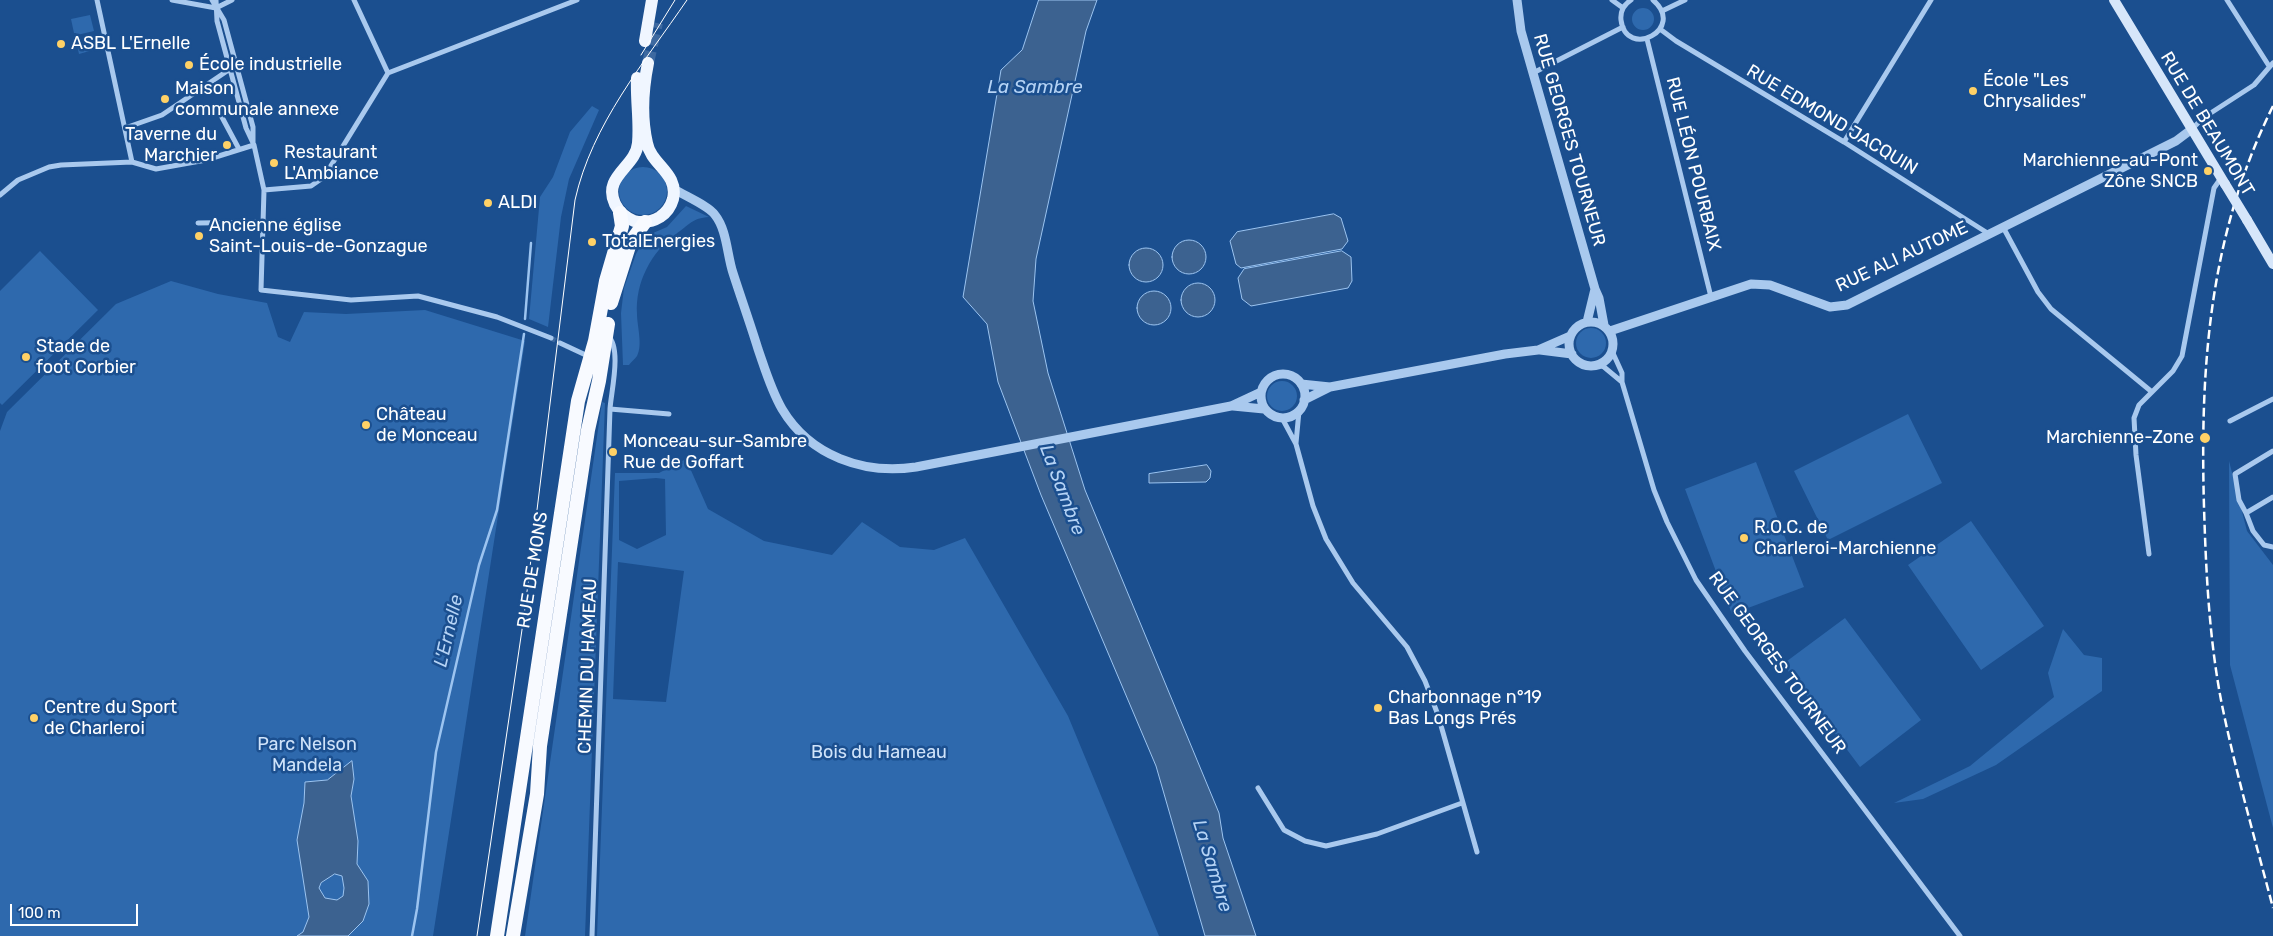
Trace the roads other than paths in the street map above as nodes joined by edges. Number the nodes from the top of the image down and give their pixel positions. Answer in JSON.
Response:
{"nodes":[{"id":1,"x":97,"y":0,"type":"edge"},
{"id":2,"x":172,"y":0,"type":"edge"},
{"id":3,"x":212,"y":0,"type":"edge"},
{"id":4,"x":216,"y":0,"type":"edge"},
{"id":5,"x":232,"y":0,"type":"edge"},
{"id":6,"x":354,"y":0,"type":"edge"},
{"id":7,"x":577,"y":0,"type":"edge"},
{"id":8,"x":652,"y":0,"type":"edge"},
{"id":9,"x":660,"y":0,"type":"edge"},
{"id":10,"x":1516,"y":0,"type":"edge"},
{"id":11,"x":1612,"y":0,"type":"edge"},
{"id":12,"x":1631,"y":0,"type":"edge"},
{"id":13,"x":1653,"y":0,"type":"edge"},
{"id":14,"x":1685,"y":0,"type":"edge"},
{"id":15,"x":1931,"y":0,"type":"edge"},
{"id":16,"x":2114,"y":0,"type":"edge"},
{"id":17,"x":2227,"y":0,"type":"edge"},
{"id":18,"x":216,"y":8,"type":"junction"},
{"id":19,"x":1623,"y":8,"type":"junction"},
{"id":20,"x":1662,"y":11,"type":"junction"},
{"id":21,"x":656,"y":23,"type":"tunnel mouth"},
{"id":22,"x":1622,"y":27,"type":"junction"},
{"id":23,"x":1660,"y":29,"type":"junction"},
{"id":24,"x":1647,"y":39,"type":"junction"},
{"id":25,"x":645,"y":42,"type":"dead end"},
{"id":26,"x":648,"y":63,"type":"tunnel mouth"},
{"id":27,"x":2271,"y":64,"type":"edge"},
{"id":28,"x":236,"y":65,"type":"junction"},
{"id":29,"x":230,"y":69,"type":"junction"},
{"id":30,"x":388,"y":72,"type":"junction"},
{"id":31,"x":1533,"y":73,"type":"junction"},
{"id":32,"x":638,"y":78,"type":"dead end"},
{"id":33,"x":216,"y":106,"type":"dead end"},
{"id":34,"x":126,"y":128,"type":"junction"},
{"id":35,"x":2192,"y":128,"type":"junction"},
{"id":36,"x":1844,"y":142,"type":"junction"},
{"id":37,"x":254,"y":145,"type":"junction"},
{"id":38,"x":239,"y":149,"type":"junction"},
{"id":39,"x":132,"y":162,"type":"junction"},
{"id":40,"x":660,"y":165,"type":"junction"},
{"id":41,"x":625,"y":166,"type":"junction"},
{"id":42,"x":2223,"y":181,"type":"junction"},
{"id":43,"x":674,"y":189,"type":"junction"},
{"id":44,"x":264,"y":190,"type":"junction"},
{"id":45,"x":0,"y":195,"type":"edge"},
{"id":46,"x":692,"y":200,"type":"junction"},
{"id":47,"x":672,"y":203,"type":"junction"},
{"id":48,"x":620,"y":212,"type":"junction"},
{"id":49,"x":264,"y":222,"type":"junction"},
{"id":50,"x":645,"y":222,"type":"junction"},
{"id":51,"x":198,"y":223,"type":"dead end"},
{"id":52,"x":2003,"y":227,"type":"junction"},
{"id":53,"x":1989,"y":234,"type":"junction"},
{"id":54,"x":2273,"y":264,"type":"edge"},
{"id":55,"x":1595,"y":288,"type":"junction"},
{"id":56,"x":1711,"y":297,"type":"junction"},
{"id":57,"x":1587,"y":322,"type":"junction"},
{"id":58,"x":1607,"y":328,"type":"junction"},
{"id":59,"x":606,"y":335,"type":"junction"},
{"id":60,"x":1570,"y":336,"type":"junction"},
{"id":61,"x":551,"y":338,"type":"tunnel mouth"},
{"id":62,"x":560,"y":343,"type":"tunnel mouth"},
{"id":63,"x":1538,"y":350,"type":"junction"},
{"id":64,"x":1612,"y":351,"type":"junction"},
{"id":65,"x":1572,"y":354,"type":"junction"},
{"id":66,"x":590,"y":357,"type":"junction"},
{"id":67,"x":1598,"y":365,"type":"junction"},
{"id":68,"x":602,"y":366,"type":"junction"},
{"id":69,"x":1622,"y":382,"type":"junction"},
{"id":70,"x":612,"y":384,"type":"junction"},
{"id":71,"x":1301,"y":384,"type":"junction"},
{"id":72,"x":1330,"y":387,"type":"junction"},
{"id":73,"x":1261,"y":392,"type":"junction"},
{"id":74,"x":2152,"y":392,"type":"junction"},
{"id":75,"x":596,"y":396,"type":"junction"},
{"id":76,"x":611,"y":396,"type":"junction"},
{"id":77,"x":2273,"y":399,"type":"edge"},
{"id":78,"x":1304,"y":400,"type":"junction"},
{"id":79,"x":1231,"y":406,"type":"junction"},
{"id":80,"x":610,"y":409,"type":"junction"},
{"id":81,"x":1264,"y":409,"type":"junction"},
{"id":82,"x":1299,"y":411,"type":"junction"},
{"id":83,"x":669,"y":414,"type":"dead end"},
{"id":84,"x":1282,"y":418,"type":"junction"},
{"id":85,"x":2230,"y":421,"type":"dead end"},
{"id":86,"x":1296,"y":444,"type":"junction"},
{"id":87,"x":2273,"y":451,"type":"edge"},
{"id":88,"x":2273,"y":497,"type":"edge"},
{"id":89,"x":2246,"y":513,"type":"junction"},
{"id":90,"x":2273,"y":547,"type":"edge"},
{"id":91,"x":2149,"y":554,"type":"dead end"},
{"id":92,"x":1258,"y":788,"type":"dead end"},
{"id":93,"x":1462,"y":803,"type":"junction"},
{"id":94,"x":1477,"y":852,"type":"dead end"},
{"id":95,"x":497,"y":936,"type":"edge"},
{"id":96,"x":513,"y":936,"type":"edge"},
{"id":97,"x":592,"y":936,"type":"edge"},
{"id":98,"x":1960,"y":936,"type":"edge"}],
"edges":[{"from":1,"to":34,"type":"street"},
{"from":2,"to":18,"type":"street"},
{"from":3,"to":18,"type":"street"},
{"from":4,"to":18,"type":"street"},
{"from":5,"to":18,"type":"street"},
{"from":6,"to":30,"type":"street"},
{"from":7,"to":30,"type":"street"},
{"from":8,"to":25,"type":"main road"},
{"from":9,"to":21,"type":"main road"},
{"from":10,"to":31,"type":"street","name":"RUE GEORGES TOURNEUR"},
{"from":11,"to":19,"type":"street"},
{"from":12,"to":19,"type":"street"},
{"from":13,"to":20,"type":"street"},
{"from":14,"to":20,"type":"street"},
{"from":15,"to":36,"type":"street"},
{"from":16,"to":35,"type":"main road","name":"RUE DE BEAUMONT"},
{"from":17,"to":27,"type":"street"},
{"from":18,"to":28,"type":"street"},
{"from":18,"to":29,"type":"street"},
{"from":19,"to":22,"type":"street"},
{"from":20,"to":23,"type":"street"},
{"from":22,"to":24,"type":"street"},
{"from":22,"to":31,"type":"street"},
{"from":23,"to":24,"type":"street"},
{"from":23,"to":36,"type":"street","name":"RUE EDMOND JACQUIN"},
{"from":24,"to":56,"type":"street","name":"RUE LÉON POURBAIX"},
{"from":26,"to":40,"type":"main road"},
{"from":27,"to":35,"type":"street"},
{"from":28,"to":29,"type":"street"},
{"from":28,"to":37,"type":"street"},
{"from":29,"to":34,"type":"street"},
{"from":29,"to":37,"type":"street"},
{"from":30,"to":44,"type":"street"},
{"from":31,"to":55,"type":"street","name":"RUE GEORGES TOURNEUR"},
{"from":32,"to":41,"type":"main road","name":"RUE DE MONS"},
{"from":33,"to":38,"type":"street"},
{"from":34,"to":39,"type":"street"},
{"from":35,"to":42,"type":"main road","name":"RUE DE BEAUMONT"},
{"from":35,"to":52,"type":"street","name":"RUE ALI AUTOME"},
{"from":36,"to":53,"type":"street","name":"RUE EDMOND JACQUIN"},
{"from":37,"to":38,"type":"street"},
{"from":37,"to":44,"type":"street"},
{"from":38,"to":39,"type":"street"},
{"from":39,"to":45,"type":"street"},
{"from":40,"to":41,"type":"main road"},
{"from":40,"to":43,"type":"main road"},
{"from":41,"to":48,"type":"main road","name":"RUE DE MONS"},
{"from":42,"to":54,"type":"main road","name":"RUE DE BEAUMONT","bridge":true},
{"from":42,"to":74,"type":"street"},
{"from":43,"to":46,"type":"street"},
{"from":43,"to":47,"type":"main road"},
{"from":44,"to":49,"type":"street"},
{"from":46,"to":47,"type":"street"},
{"from":46,"to":79,"type":"street"},
{"from":47,"to":50,"type":"main road","name":"RUE DE MONS"},
{"from":48,"to":50,"type":"main road"},
{"from":48,"to":66,"type":"highway","name":"RUE DE MONS"},
{"from":49,"to":51,"type":"street"},
{"from":49,"to":61,"type":"street"},
{"from":50,"to":59,"type":"highway","name":"RUE DE MONS"},
{"from":52,"to":53,"type":"street","name":"RUE ALI AUTOME"},
{"from":52,"to":74,"type":"street"},
{"from":53,"to":56,"type":"street","name":"RUE ALI AUTOME"},
{"from":55,"to":57,"type":"street","name":"RUE GEORGES TOURNEUR"},
{"from":55,"to":58,"type":"street","name":"RUE GEORGES TOURNEUR"},
{"from":56,"to":58,"type":"street","name":"RUE ALI AUTOME"},
{"from":57,"to":58,"type":"street"},
{"from":57,"to":60,"type":"street"},
{"from":58,"to":64,"type":"street"},
{"from":59,"to":68,"type":"highway","name":"RUE DE MONS"},
{"from":59,"to":70,"type":"street","name":"CHEMIN DU HAMEAU"},
{"from":60,"to":63,"type":"street"},
{"from":60,"to":65,"type":"street"},
{"from":62,"to":66,"type":"street"},
{"from":63,"to":65,"type":"street"},
{"from":63,"to":72,"type":"street"},
{"from":64,"to":67,"type":"street"},
{"from":64,"to":69,"type":"street","name":"RUE GEORGES TOURNEUR"},
{"from":65,"to":67,"type":"street"},
{"from":66,"to":68,"type":"street"},
{"from":66,"to":95,"type":"highway","name":"RUE DE MONS"},
{"from":67,"to":69,"type":"street"},
{"from":68,"to":70,"type":"street"},
{"from":68,"to":75,"type":"highway","name":"RUE DE MONS"},
{"from":69,"to":98,"type":"street","name":"RUE GEORGES TOURNEUR"},
{"from":70,"to":76,"type":"street","name":"CHEMIN DU HAMEAU"},
{"from":71,"to":72,"type":"street"},
{"from":71,"to":73,"type":"street"},
{"from":71,"to":78,"type":"street"},
{"from":72,"to":78,"type":"street"},
{"from":73,"to":79,"type":"street"},
{"from":73,"to":81,"type":"street"},
{"from":74,"to":91,"type":"street"},
{"from":75,"to":76,"type":"street"},
{"from":75,"to":96,"type":"highway","name":"RUE DE MONS"},
{"from":76,"to":80,"type":"street","name":"CHEMIN DU HAMEAU"},
{"from":77,"to":85,"type":"street"},
{"from":78,"to":82,"type":"street"},
{"from":79,"to":81,"type":"street"},
{"from":80,"to":83,"type":"street"},
{"from":80,"to":97,"type":"street","name":"CHEMIN DU HAMEAU"},
{"from":81,"to":84,"type":"street"},
{"from":82,"to":84,"type":"street"},
{"from":82,"to":86,"type":"street"},
{"from":84,"to":86,"type":"street"},
{"from":86,"to":93,"type":"street"},
{"from":87,"to":89,"type":"street"},
{"from":88,"to":89,"type":"street"},
{"from":89,"to":90,"type":"street"},
{"from":92,"to":93,"type":"street"},
{"from":93,"to":94,"type":"street"}]}
